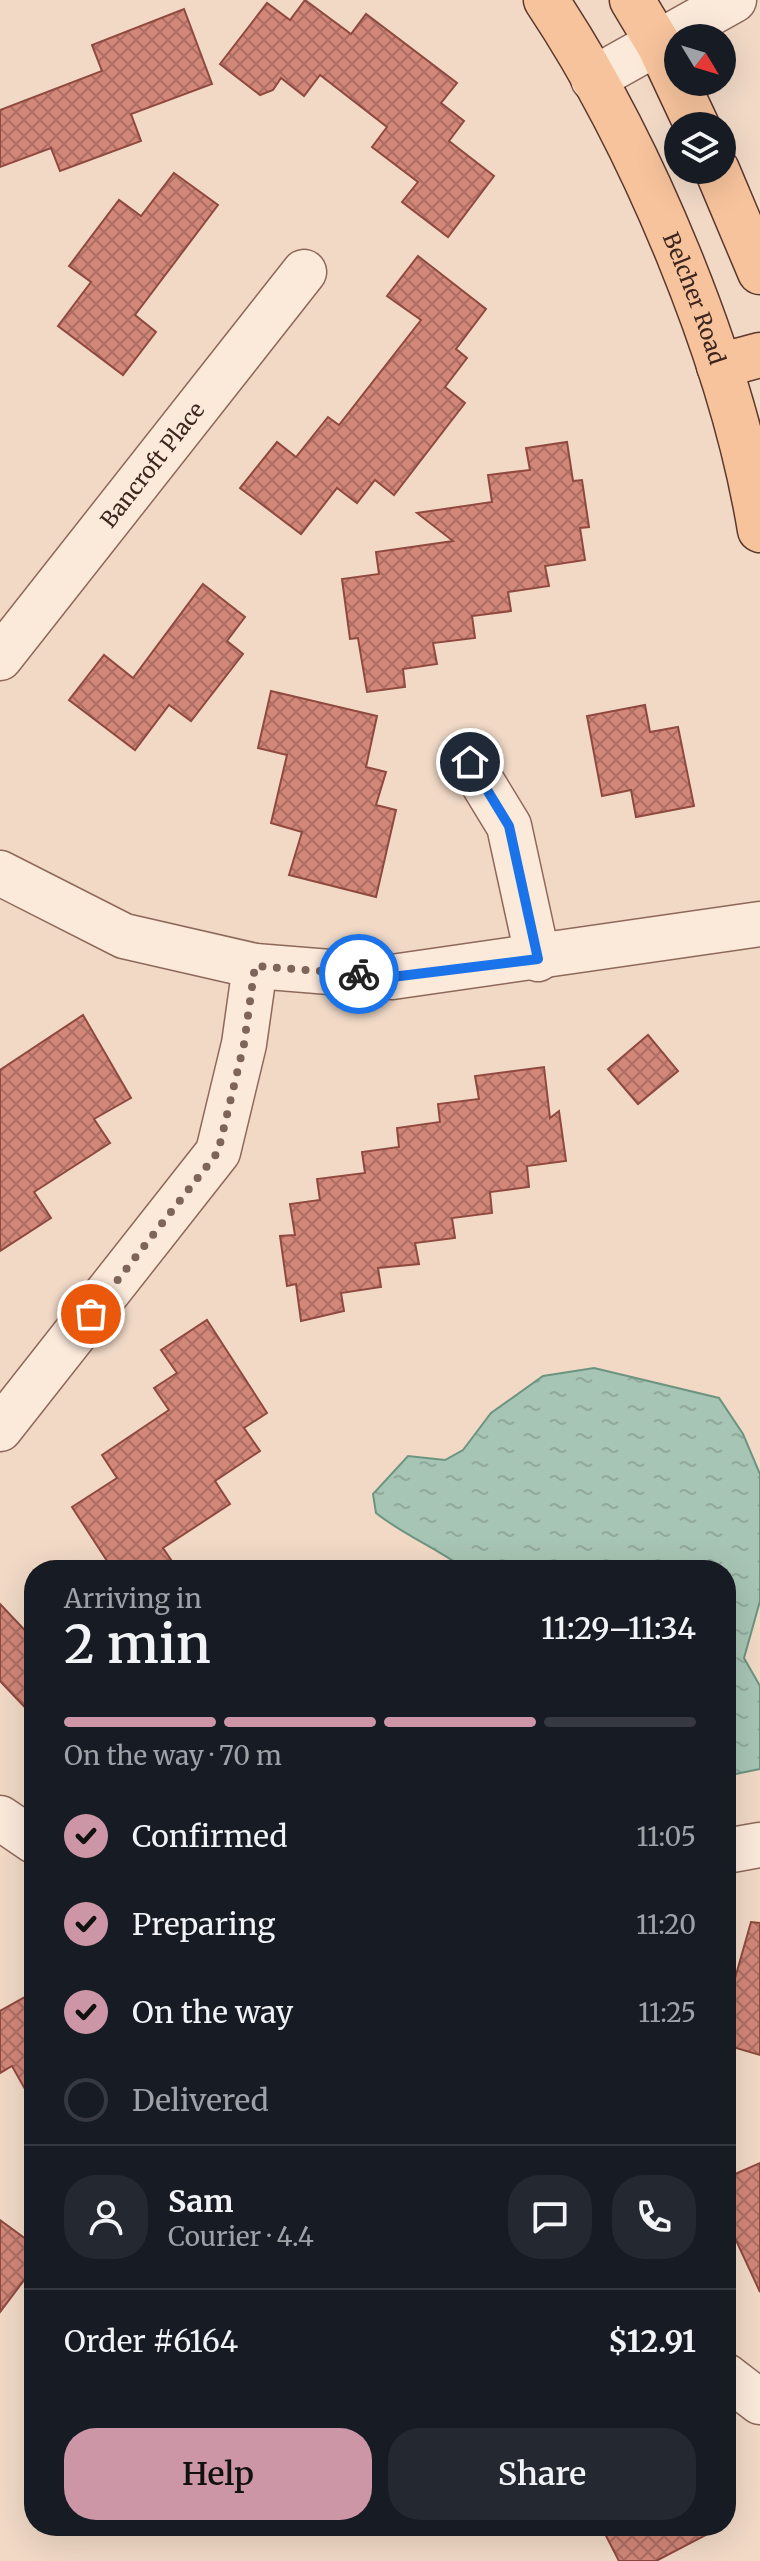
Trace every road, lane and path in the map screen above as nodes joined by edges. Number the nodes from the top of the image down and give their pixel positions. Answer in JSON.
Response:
{"nodes":[{"id":1,"x":546,"y":0,"type":"edge"},
{"id":2,"x":632,"y":0,"type":"edge"},
{"id":3,"x":734,"y":0,"type":"edge"},
{"id":4,"x":659,"y":45,"type":"junction"},
{"id":5,"x":593,"y":79,"type":"junction"},
{"id":6,"x":690,"y":112,"type":"edge"},
{"id":7,"x":723,"y":184,"type":"edge"},
{"id":8,"x":304,"y":272,"type":"dead end"},
{"id":9,"x":760,"y":272,"type":"edge"},
{"id":10,"x":740,"y":361,"type":"edge"},
{"id":11,"x":760,"y":530,"type":"edge"},
{"id":12,"x":0,"y":658,"type":"edge"},
{"id":13,"x":470,"y":762,"type":"dead end"},
{"id":14,"x":0,"y":873,"type":"edge"},
{"id":15,"x":760,"y":924,"type":"edge"},
{"id":16,"x":538,"y":959,"type":"junction"},
{"id":17,"x":255,"y":966,"type":"junction"},
{"id":18,"x":0,"y":1429,"type":"edge"},
{"id":19,"x":0,"y":1818,"type":"edge"},
{"id":20,"x":24,"y":1834,"type":"edge"},
{"id":21,"x":760,"y":1845,"type":"edge"},
{"id":22,"x":736,"y":1849,"type":"edge"},
{"id":23,"x":736,"y":2384,"type":"edge"},
{"id":24,"x":760,"y":2402,"type":"edge"}],
"edges":[{"from":1,"to":5,"type":"main road","name":"Belcher Road"},
{"from":2,"to":4,"type":"main road"},
{"from":3,"to":4,"type":"street"},
{"from":4,"to":5,"type":"street"},
{"from":4,"to":6,"type":"main road"},
{"from":5,"to":10,"type":"main road","name":"Belcher Road"},
{"from":7,"to":9,"type":"main road"},
{"from":8,"to":12,"type":"street","name":"Bancroft Place"},
{"from":10,"to":11,"type":"main road","name":"Belcher Road"},
{"from":13,"to":16,"type":"street"},
{"from":14,"to":17,"type":"street"},
{"from":15,"to":16,"type":"street"},
{"from":16,"to":17,"type":"street"},
{"from":17,"to":18,"type":"street"},
{"from":19,"to":20,"type":"street"},
{"from":21,"to":22,"type":"street"},
{"from":23,"to":24,"type":"street"}]}
